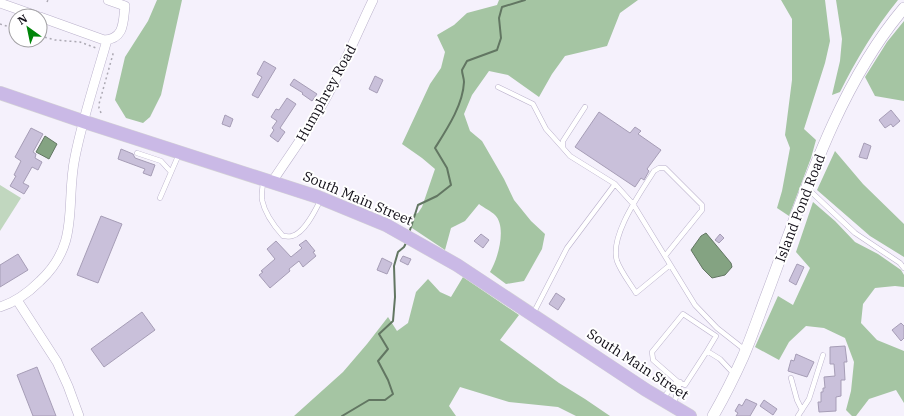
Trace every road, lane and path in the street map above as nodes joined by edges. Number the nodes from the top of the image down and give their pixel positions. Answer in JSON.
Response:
{"nodes":[{"id":1,"x":108,"y":0,"type":"edge"},
{"id":2,"x":373,"y":0,"type":"edge"},
{"id":3,"x":0,"y":3,"type":"edge"},
{"id":4,"x":126,"y":3,"type":"edge"},
{"id":5,"x":14,"y":8,"type":"edge"},
{"id":6,"x":904,"y":8,"type":"edge"},
{"id":7,"x":48,"y":20,"type":"edge"},
{"id":8,"x":48,"y":38,"type":"edge"},
{"id":9,"x":108,"y":40,"type":"junction"},
{"id":10,"x":104,"y":51,"type":"junction"},
{"id":11,"x":498,"y":88,"type":"dead end"},
{"id":12,"x":0,"y":93,"type":"edge"},
{"id":13,"x":585,"y":107,"type":"dead end"},
{"id":14,"x":101,"y":113,"type":"dead end"},
{"id":15,"x":83,"y":121,"type":"junction"},
{"id":16,"x":564,"y":148,"type":"junction"},
{"id":17,"x":180,"y":152,"type":"junction"},
{"id":18,"x":137,"y":153,"type":"dead end"},
{"id":19,"x":171,"y":172,"type":"junction"},
{"id":20,"x":268,"y":180,"type":"junction"},
{"id":21,"x":616,"y":184,"type":"junction"},
{"id":22,"x":807,"y":188,"type":"junction"},
{"id":23,"x":160,"y":198,"type":"dead end"},
{"id":24,"x":321,"y":198,"type":"junction"},
{"id":25,"x":633,"y":204,"type":"junction"},
{"id":26,"x":665,"y":256,"type":"junction"},
{"id":27,"x":670,"y":265,"type":"junction"},
{"id":28,"x":904,"y":268,"type":"edge"},
{"id":29,"x":17,"y":300,"type":"junction"},
{"id":30,"x":0,"y":307,"type":"edge"},
{"id":31,"x":533,"y":314,"type":"junction"},
{"id":32,"x":746,"y":350,"type":"junction"},
{"id":33,"x":707,"y":351,"type":"junction"},
{"id":34,"x":823,"y":355,"type":"dead end"},
{"id":35,"x":735,"y":374,"type":"junction"},
{"id":36,"x":791,"y":378,"type":"dead end"},
{"id":37,"x":679,"y":381,"type":"junction"},
{"id":38,"x":662,"y":399,"type":"junction"},
{"id":39,"x":673,"y":406,"type":"junction"},
{"id":40,"x":802,"y":410,"type":"junction"},
{"id":41,"x":79,"y":416,"type":"edge"},
{"id":42,"x":690,"y":416,"type":"edge"},
{"id":43,"x":713,"y":416,"type":"edge"},
{"id":44,"x":798,"y":416,"type":"edge"}],
"edges":[{"from":1,"to":4,"type":"street"},
{"from":2,"to":20,"type":"street","name":"Humphrey Road"},
{"from":3,"to":5,"type":"street"},
{"from":4,"to":9,"type":"street"},
{"from":6,"to":22,"type":"street","name":"Island Pond Road"},
{"from":7,"to":9,"type":"street"},
{"from":8,"to":10,"type":"path"},
{"from":9,"to":10,"type":"street"},
{"from":10,"to":14,"type":"path"},
{"from":10,"to":15,"type":"street"},
{"from":11,"to":16,"type":"lane"},
{"from":12,"to":15,"type":"main road","name":"South Main Street"},
{"from":13,"to":16,"type":"lane"},
{"from":15,"to":17,"type":"main road","name":"South Main Street"},
{"from":15,"to":29,"type":"street"},
{"from":16,"to":21,"type":"lane"},
{"from":17,"to":19,"type":"lane"},
{"from":17,"to":20,"type":"main road","name":"South Main Street"},
{"from":18,"to":19,"type":"lane"},
{"from":19,"to":23,"type":"lane"},
{"from":20,"to":24,"type":"main road","name":"South Main Street"},
{"from":20,"to":24,"type":"lane"},
{"from":21,"to":25,"type":"lane"},
{"from":21,"to":31,"type":"lane"},
{"from":22,"to":28,"type":"lane"},
{"from":22,"to":32,"type":"street","name":"Island Pond Road"},
{"from":24,"to":31,"type":"main road","name":"South Main Street"},
{"from":25,"to":26,"type":"lane"},
{"from":25,"to":26,"type":"lane"},
{"from":25,"to":27,"type":"lane"},
{"from":26,"to":27,"type":"lane"},
{"from":27,"to":32,"type":"lane"},
{"from":29,"to":30,"type":"street"},
{"from":29,"to":41,"type":"street"},
{"from":31,"to":38,"type":"main road","name":"South Main Street"},
{"from":32,"to":35,"type":"street","name":"Island Pond Road"},
{"from":33,"to":35,"type":"lane"},
{"from":33,"to":37,"type":"lane"},
{"from":33,"to":37,"type":"lane"},
{"from":34,"to":40,"type":"lane"},
{"from":35,"to":43,"type":"street","name":"Island Pond Road"},
{"from":36,"to":40,"type":"lane"},
{"from":37,"to":38,"type":"lane"},
{"from":37,"to":39,"type":"lane"},
{"from":38,"to":39,"type":"main road","name":"South Main Street"},
{"from":39,"to":42,"type":"main road","name":"South Main Street"},
{"from":40,"to":44,"type":"lane"}]}
